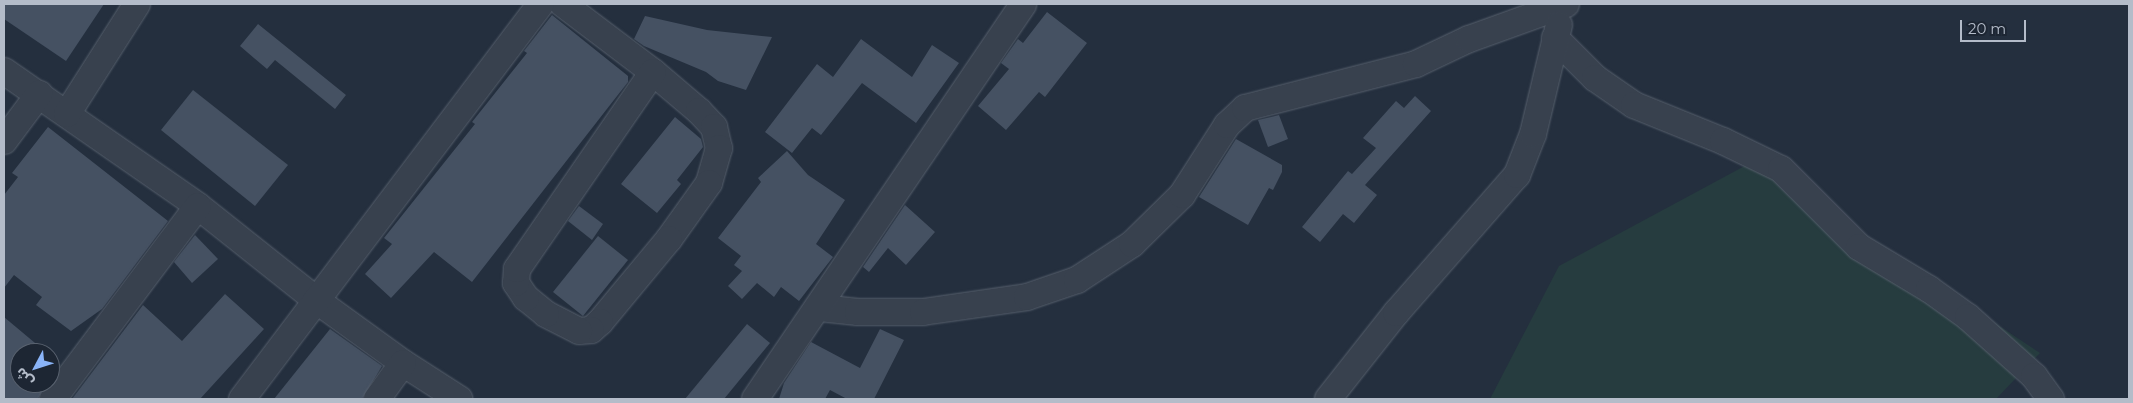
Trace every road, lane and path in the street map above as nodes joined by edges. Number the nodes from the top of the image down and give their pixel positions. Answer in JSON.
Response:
{"nodes":[{"id":1,"x":138,"y":4,"type":"edge"},
{"id":2,"x":540,"y":4,"type":"edge"},
{"id":3,"x":563,"y":4,"type":"edge"},
{"id":4,"x":1023,"y":4,"type":"edge"},
{"id":5,"x":1565,"y":4,"type":"edge"},
{"id":6,"x":1555,"y":38,"type":"junction"},
{"id":7,"x":653,"y":72,"type":"junction"},
{"id":8,"x":6,"y":78,"type":"edge"},
{"id":9,"x":39,"y":94,"type":"junction"},
{"id":10,"x":66,"y":114,"type":"junction"},
{"id":11,"x":4,"y":141,"type":"edge"},
{"id":12,"x":198,"y":206,"type":"junction"},
{"id":13,"x":316,"y":300,"type":"junction"},
{"id":14,"x":820,"y":308,"type":"junction"},
{"id":15,"x":403,"y":363,"type":"junction"},
{"id":16,"x":54,"y":399,"type":"edge"},
{"id":17,"x":242,"y":399,"type":"edge"},
{"id":18,"x":377,"y":399,"type":"edge"},
{"id":19,"x":459,"y":399,"type":"edge"},
{"id":20,"x":755,"y":399,"type":"edge"},
{"id":21,"x":1328,"y":399,"type":"edge"},
{"id":22,"x":2051,"y":399,"type":"edge"}],
"edges":[{"from":1,"to":10,"type":"street"},
{"from":2,"to":13,"type":"street"},
{"from":3,"to":7,"type":"street"},
{"from":4,"to":14,"type":"street"},
{"from":5,"to":6,"type":"street"},
{"from":5,"to":14,"type":"street"},
{"from":6,"to":21,"type":"street"},
{"from":6,"to":22,"type":"street"},
{"from":7,"to":7,"type":"street"},
{"from":8,"to":9,"type":"street"},
{"from":9,"to":10,"type":"street"},
{"from":9,"to":11,"type":"street"},
{"from":10,"to":12,"type":"street"},
{"from":12,"to":13,"type":"street"},
{"from":12,"to":16,"type":"street"},
{"from":13,"to":15,"type":"street"},
{"from":13,"to":17,"type":"street"},
{"from":14,"to":20,"type":"street"},
{"from":15,"to":18,"type":"street"},
{"from":15,"to":19,"type":"street"}]}
